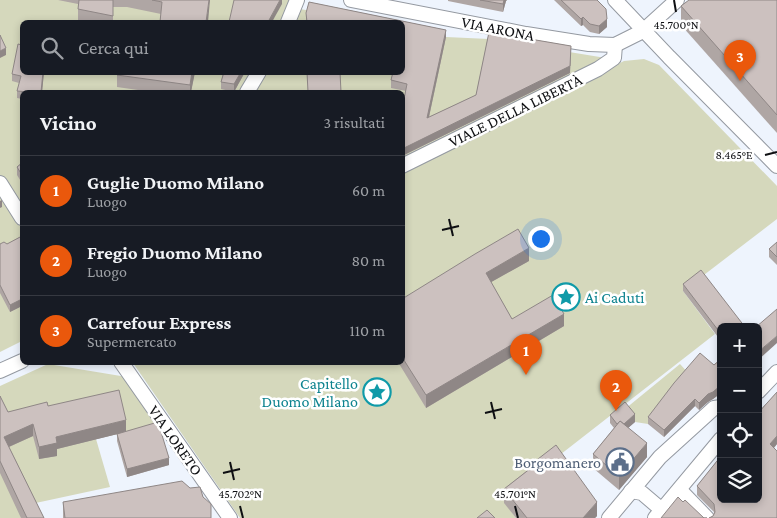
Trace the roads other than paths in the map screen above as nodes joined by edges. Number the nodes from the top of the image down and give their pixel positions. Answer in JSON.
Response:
{"nodes":[{"id":1,"x":297,"y":0,"type":"edge"},
{"id":2,"x":351,"y":0,"type":"edge"},
{"id":3,"x":615,"y":0,"type":"edge"},
{"id":4,"x":677,"y":0,"type":"edge"},
{"id":5,"x":289,"y":20,"type":"edge"},
{"id":6,"x":644,"y":31,"type":"junction"},
{"id":7,"x":616,"y":45,"type":"junction"},
{"id":8,"x":257,"y":75,"type":"edge"},
{"id":9,"x":248,"y":90,"type":"edge"},
{"id":10,"x":405,"y":165,"type":"edge"},
{"id":11,"x":777,"y":166,"type":"edge"},
{"id":12,"x":0,"y":184,"type":"edge"},
{"id":13,"x":20,"y":215,"type":"edge"},
{"id":14,"x":20,"y":362,"type":"edge"},
{"id":15,"x":119,"y":365,"type":"edge"},
{"id":16,"x":0,"y":371,"type":"edge"},
{"id":17,"x":777,"y":372,"type":"edge"},
{"id":18,"x":762,"y":388,"type":"edge"},
{"id":19,"x":717,"y":408,"type":"edge"},
{"id":20,"x":717,"y":444,"type":"edge"},
{"id":21,"x":680,"y":490,"type":"junction"},
{"id":22,"x":631,"y":491,"type":"junction"},
{"id":23,"x":658,"y":514,"type":"edge"},
{"id":24,"x":230,"y":518,"type":"edge"},
{"id":25,"x":609,"y":518,"type":"edge"},
{"id":26,"x":706,"y":518,"type":"edge"}],
"edges":[{"from":1,"to":5,"type":"street"},
{"from":2,"to":7,"type":"street","name":"VIA ARONA"},
{"from":3,"to":6,"type":"street"},
{"from":4,"to":6,"type":"street","name":"VIA ARONA"},
{"from":6,"to":7,"type":"street","name":"VIA ARONA"},
{"from":6,"to":11,"type":"street"},
{"from":7,"to":10,"type":"street","name":"VIALE DELLA LIBERTÀ"},
{"from":8,"to":9,"type":"street"},
{"from":12,"to":13,"type":"street"},
{"from":14,"to":16,"type":"street"},
{"from":15,"to":24,"type":"street","name":"VIA LORETO"},
{"from":17,"to":18,"type":"street"},
{"from":19,"to":22,"type":"street"},
{"from":20,"to":21,"type":"street"},
{"from":21,"to":23,"type":"street"},
{"from":21,"to":26,"type":"street"},
{"from":22,"to":23,"type":"street"},
{"from":22,"to":25,"type":"street"}]}
